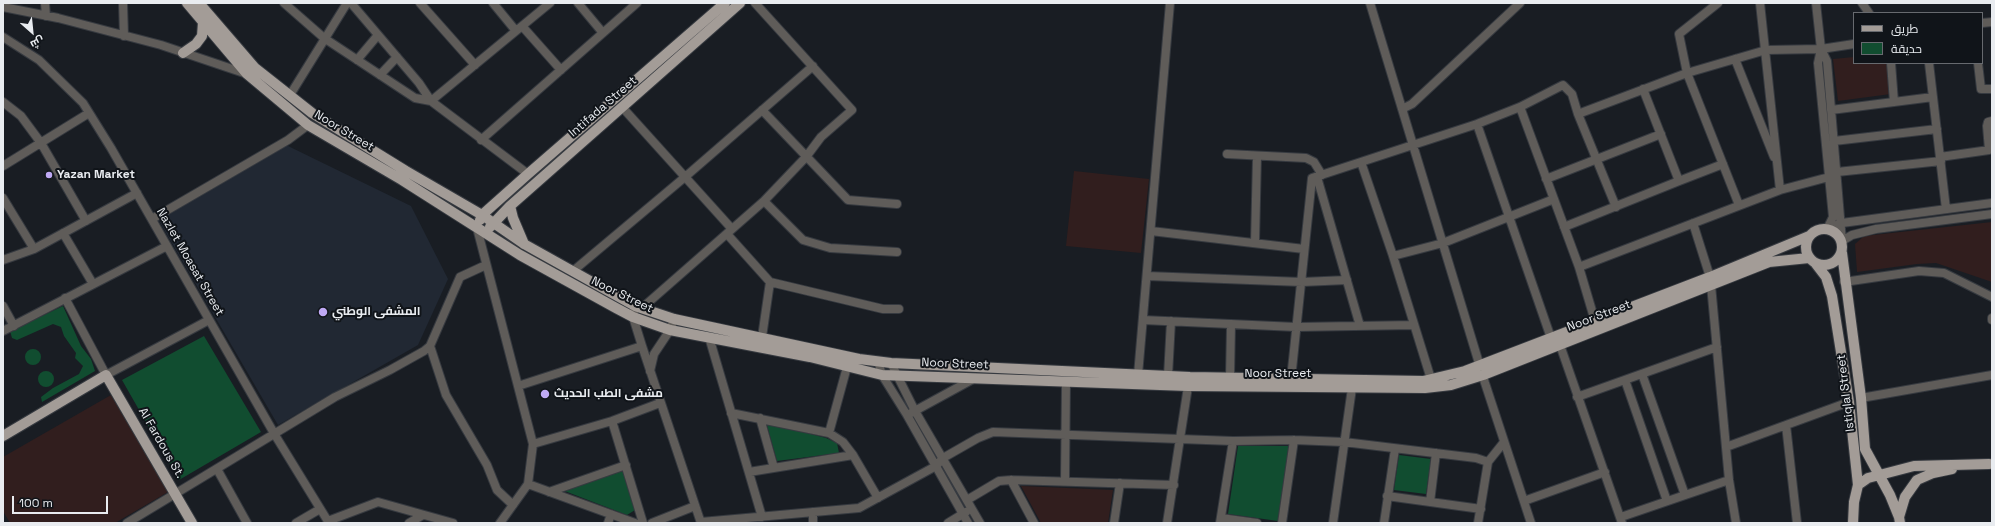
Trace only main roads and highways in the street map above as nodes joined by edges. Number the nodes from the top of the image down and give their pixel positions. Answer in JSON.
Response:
{"nodes":[{"id":1,"x":187,"y":3,"type":"edge"},
{"id":2,"x":199,"y":3,"type":"edge"},
{"id":3,"x":725,"y":3,"type":"edge"},
{"id":4,"x":740,"y":3,"type":"edge"},
{"id":5,"x":203,"y":22,"type":"junction"},
{"id":6,"x":183,"y":53,"type":"road end"},
{"id":7,"x":265,"y":84,"type":"junction"},
{"id":8,"x":510,"y":206,"type":"junction"},
{"id":9,"x":482,"y":215,"type":"junction"},
{"id":10,"x":493,"y":222,"type":"junction"},
{"id":11,"x":477,"y":228,"type":"junction"},
{"id":12,"x":1809,"y":236,"type":"junction"},
{"id":13,"x":483,"y":238,"type":"junction"},
{"id":14,"x":524,"y":244,"type":"junction"},
{"id":15,"x":1842,"y":253,"type":"junction"},
{"id":16,"x":1813,"y":261,"type":"junction"},
{"id":17,"x":1710,"y":281,"type":"junction"},
{"id":18,"x":1482,"y":370,"type":"junction"},
{"id":19,"x":1189,"y":382,"type":"junction"},
{"id":20,"x":3,"y":436,"type":"edge"},
{"id":21,"x":1990,"y":464,"type":"edge"},
{"id":22,"x":1880,"y":475,"type":"junction"},
{"id":23,"x":1858,"y":484,"type":"junction"},
{"id":24,"x":1900,"y":520,"type":"edge"},
{"id":25,"x":192,"y":523,"type":"edge"},
{"id":26,"x":1853,"y":523,"type":"edge"}],
"edges":[{"from":1,"to":5,"type":"main road","name":"Noor Street"},
{"from":2,"to":7,"type":"main road","name":"Noor Street"},
{"from":3,"to":9,"type":"main road","name":"Intifada Street"},
{"from":4,"to":8,"type":"main road","name":"Intifada Street"},
{"from":5,"to":6,"type":"main road"},
{"from":5,"to":7,"type":"main road","name":"Noor Street"},
{"from":7,"to":9,"type":"main road","name":"Noor Street"},
{"from":7,"to":11,"type":"main road","name":"Noor Street"},
{"from":8,"to":10,"type":"main road","name":"Intifada Street"},
{"from":8,"to":14,"type":"main road"},
{"from":9,"to":10,"type":"main road","name":"Noor Street"},
{"from":9,"to":11,"type":"main road","name":"Intifada Street"},
{"from":10,"to":13,"type":"main road","name":"Intifada Street"},
{"from":10,"to":14,"type":"main road","name":"Noor Street"},
{"from":11,"to":13,"type":"main road","name":"Noor Street"},
{"from":12,"to":15,"type":"main road"},
{"from":12,"to":16,"type":"main road"},
{"from":12,"to":17,"type":"main road","name":"Noor Street"},
{"from":13,"to":19,"type":"main road","name":"Noor Street"},
{"from":14,"to":19,"type":"main road","name":"Noor Street"},
{"from":15,"to":16,"type":"main road"},
{"from":15,"to":22,"type":"main road","name":"Istiqlal Street"},
{"from":16,"to":17,"type":"main road","name":"Noor Street"},
{"from":16,"to":23,"type":"main road","name":"Istiqlal Street"},
{"from":17,"to":18,"type":"main road","name":"Noor Street"},
{"from":17,"to":18,"type":"main road","name":"Noor Street"},
{"from":18,"to":19,"type":"main road","name":"Noor Street"},
{"from":18,"to":19,"type":"main road","name":"Noor Street"},
{"from":20,"to":25,"type":"main road","name":"Al Fardous St."},
{"from":21,"to":22,"type":"main road"},
{"from":21,"to":24,"type":"main road"},
{"from":22,"to":23,"type":"main road"},
{"from":22,"to":24,"type":"main road","name":"Istiqlal Street"},
{"from":23,"to":26,"type":"main road","name":"Istiqlal Street"}]}
